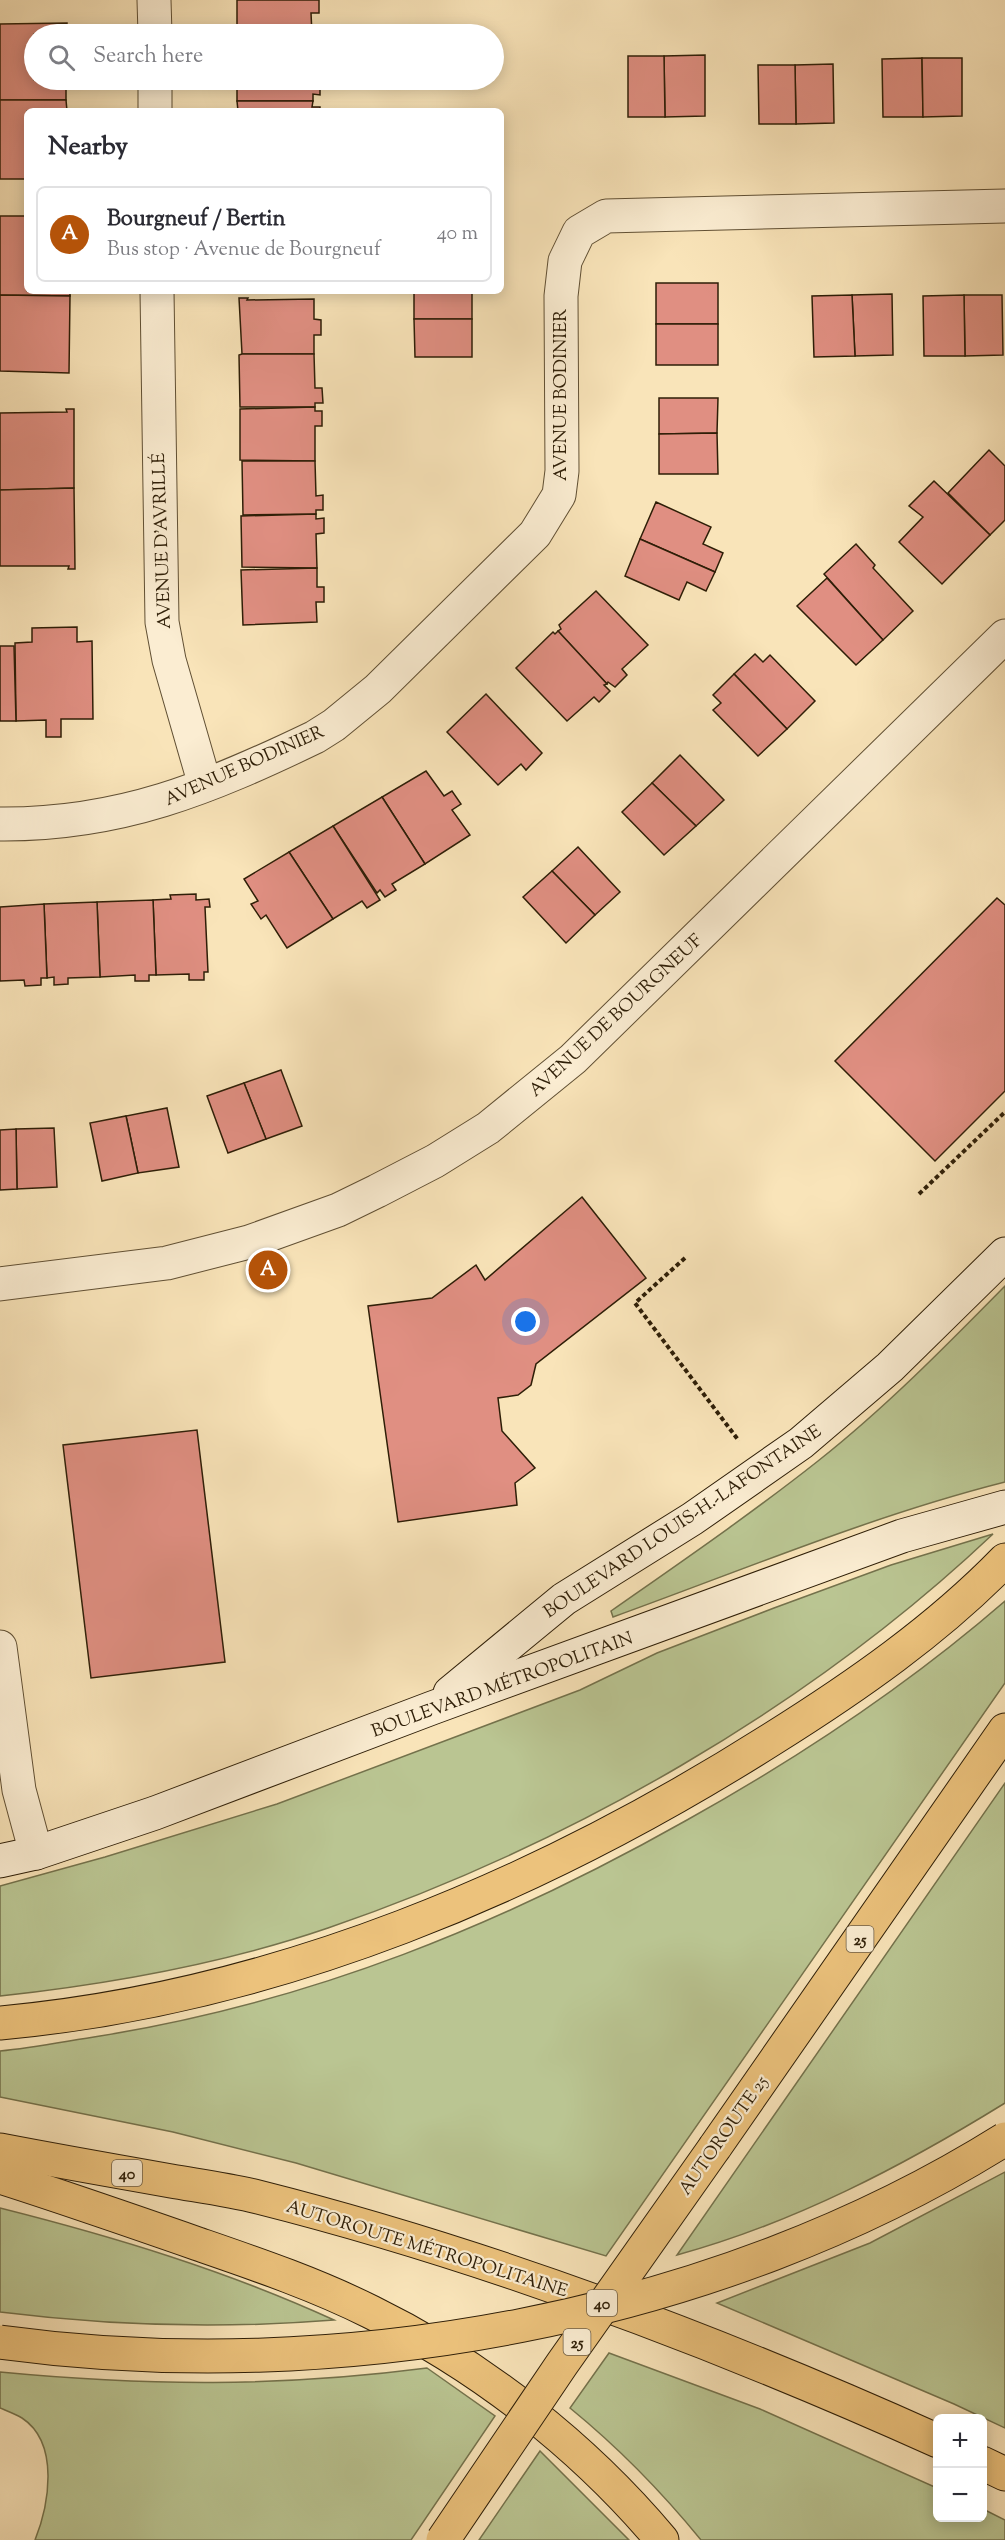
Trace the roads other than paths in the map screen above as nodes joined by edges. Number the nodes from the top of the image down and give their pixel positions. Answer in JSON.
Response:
{"nodes":[{"id":1,"x":154,"y":0,"type":"edge"},
{"id":2,"x":155,"y":24,"type":"edge"},
{"id":3,"x":155,"y":90,"type":"edge"},
{"id":4,"x":155,"y":108,"type":"edge"},
{"id":5,"x":1005,"y":206,"type":"edge"},
{"id":6,"x":156,"y":294,"type":"edge"},
{"id":7,"x":1005,"y":636,"type":"edge"},
{"id":8,"x":205,"y":785,"type":"junction"},
{"id":9,"x":0,"y":824,"type":"edge"},
{"id":10,"x":1005,"y":1254,"type":"edge"},
{"id":11,"x":0,"y":1284,"type":"edge"},
{"id":12,"x":1005,"y":1507,"type":"edge"},
{"id":13,"x":1005,"y":1560,"type":"edge"},
{"id":14,"x":0,"y":1647,"type":"edge"},
{"id":15,"x":432,"y":1708,"type":"junction"},
{"id":16,"x":1005,"y":1730,"type":"edge"},
{"id":17,"x":36,"y":1853,"type":"junction"},
{"id":18,"x":0,"y":1861,"type":"edge"},
{"id":19,"x":0,"y":2023,"type":"edge"},
{"id":20,"x":1005,"y":2139,"type":"edge"},
{"id":21,"x":0,"y":2150,"type":"edge"},
{"id":22,"x":0,"y":2177,"type":"edge"},
{"id":23,"x":0,"y":2342,"type":"edge"},
{"id":24,"x":933,"y":2439,"type":"edge"},
{"id":25,"x":987,"y":2465,"type":"edge"},
{"id":26,"x":1005,"y":2474,"type":"edge"},
{"id":27,"x":443,"y":2540,"type":"edge"},
{"id":28,"x":662,"y":2540,"type":"edge"}],
"edges":[{"from":1,"to":2,"type":"street"},
{"from":3,"to":4,"type":"street"},
{"from":5,"to":8,"type":"street","name":"AVENUE BODINIER"},
{"from":6,"to":8,"type":"street","name":"AVENUE D'AVRILLÉ"},
{"from":7,"to":11,"type":"street","name":"AVENUE DE BOURGNEUF"},
{"from":8,"to":9,"type":"street","name":"AVENUE BODINIER"},
{"from":10,"to":15,"type":"street","name":"BOULEVARD LOUIS-H.-LAFONTAINE"},
{"from":12,"to":15,"type":"street","name":"BOULEVARD MÉTROPOLITAIN"},
{"from":13,"to":19,"type":"highway"},
{"from":14,"to":17,"type":"street"},
{"from":15,"to":17,"type":"street","name":"BOULEVARD MÉTROPOLITAIN"},
{"from":16,"to":27,"type":"highway","name":"AUTOROUTE 25","number":"25","bridge":true},
{"from":17,"to":18,"type":"street","name":"BOULEVARD MÉTROPOLITAIN"},
{"from":20,"to":23,"type":"highway","bridge":true},
{"from":21,"to":24,"type":"highway","name":"AUTOROUTE MÉTROPOLITAINE","number":"40"},
{"from":22,"to":28,"type":"highway"},
{"from":25,"to":26,"type":"highway"}]}
